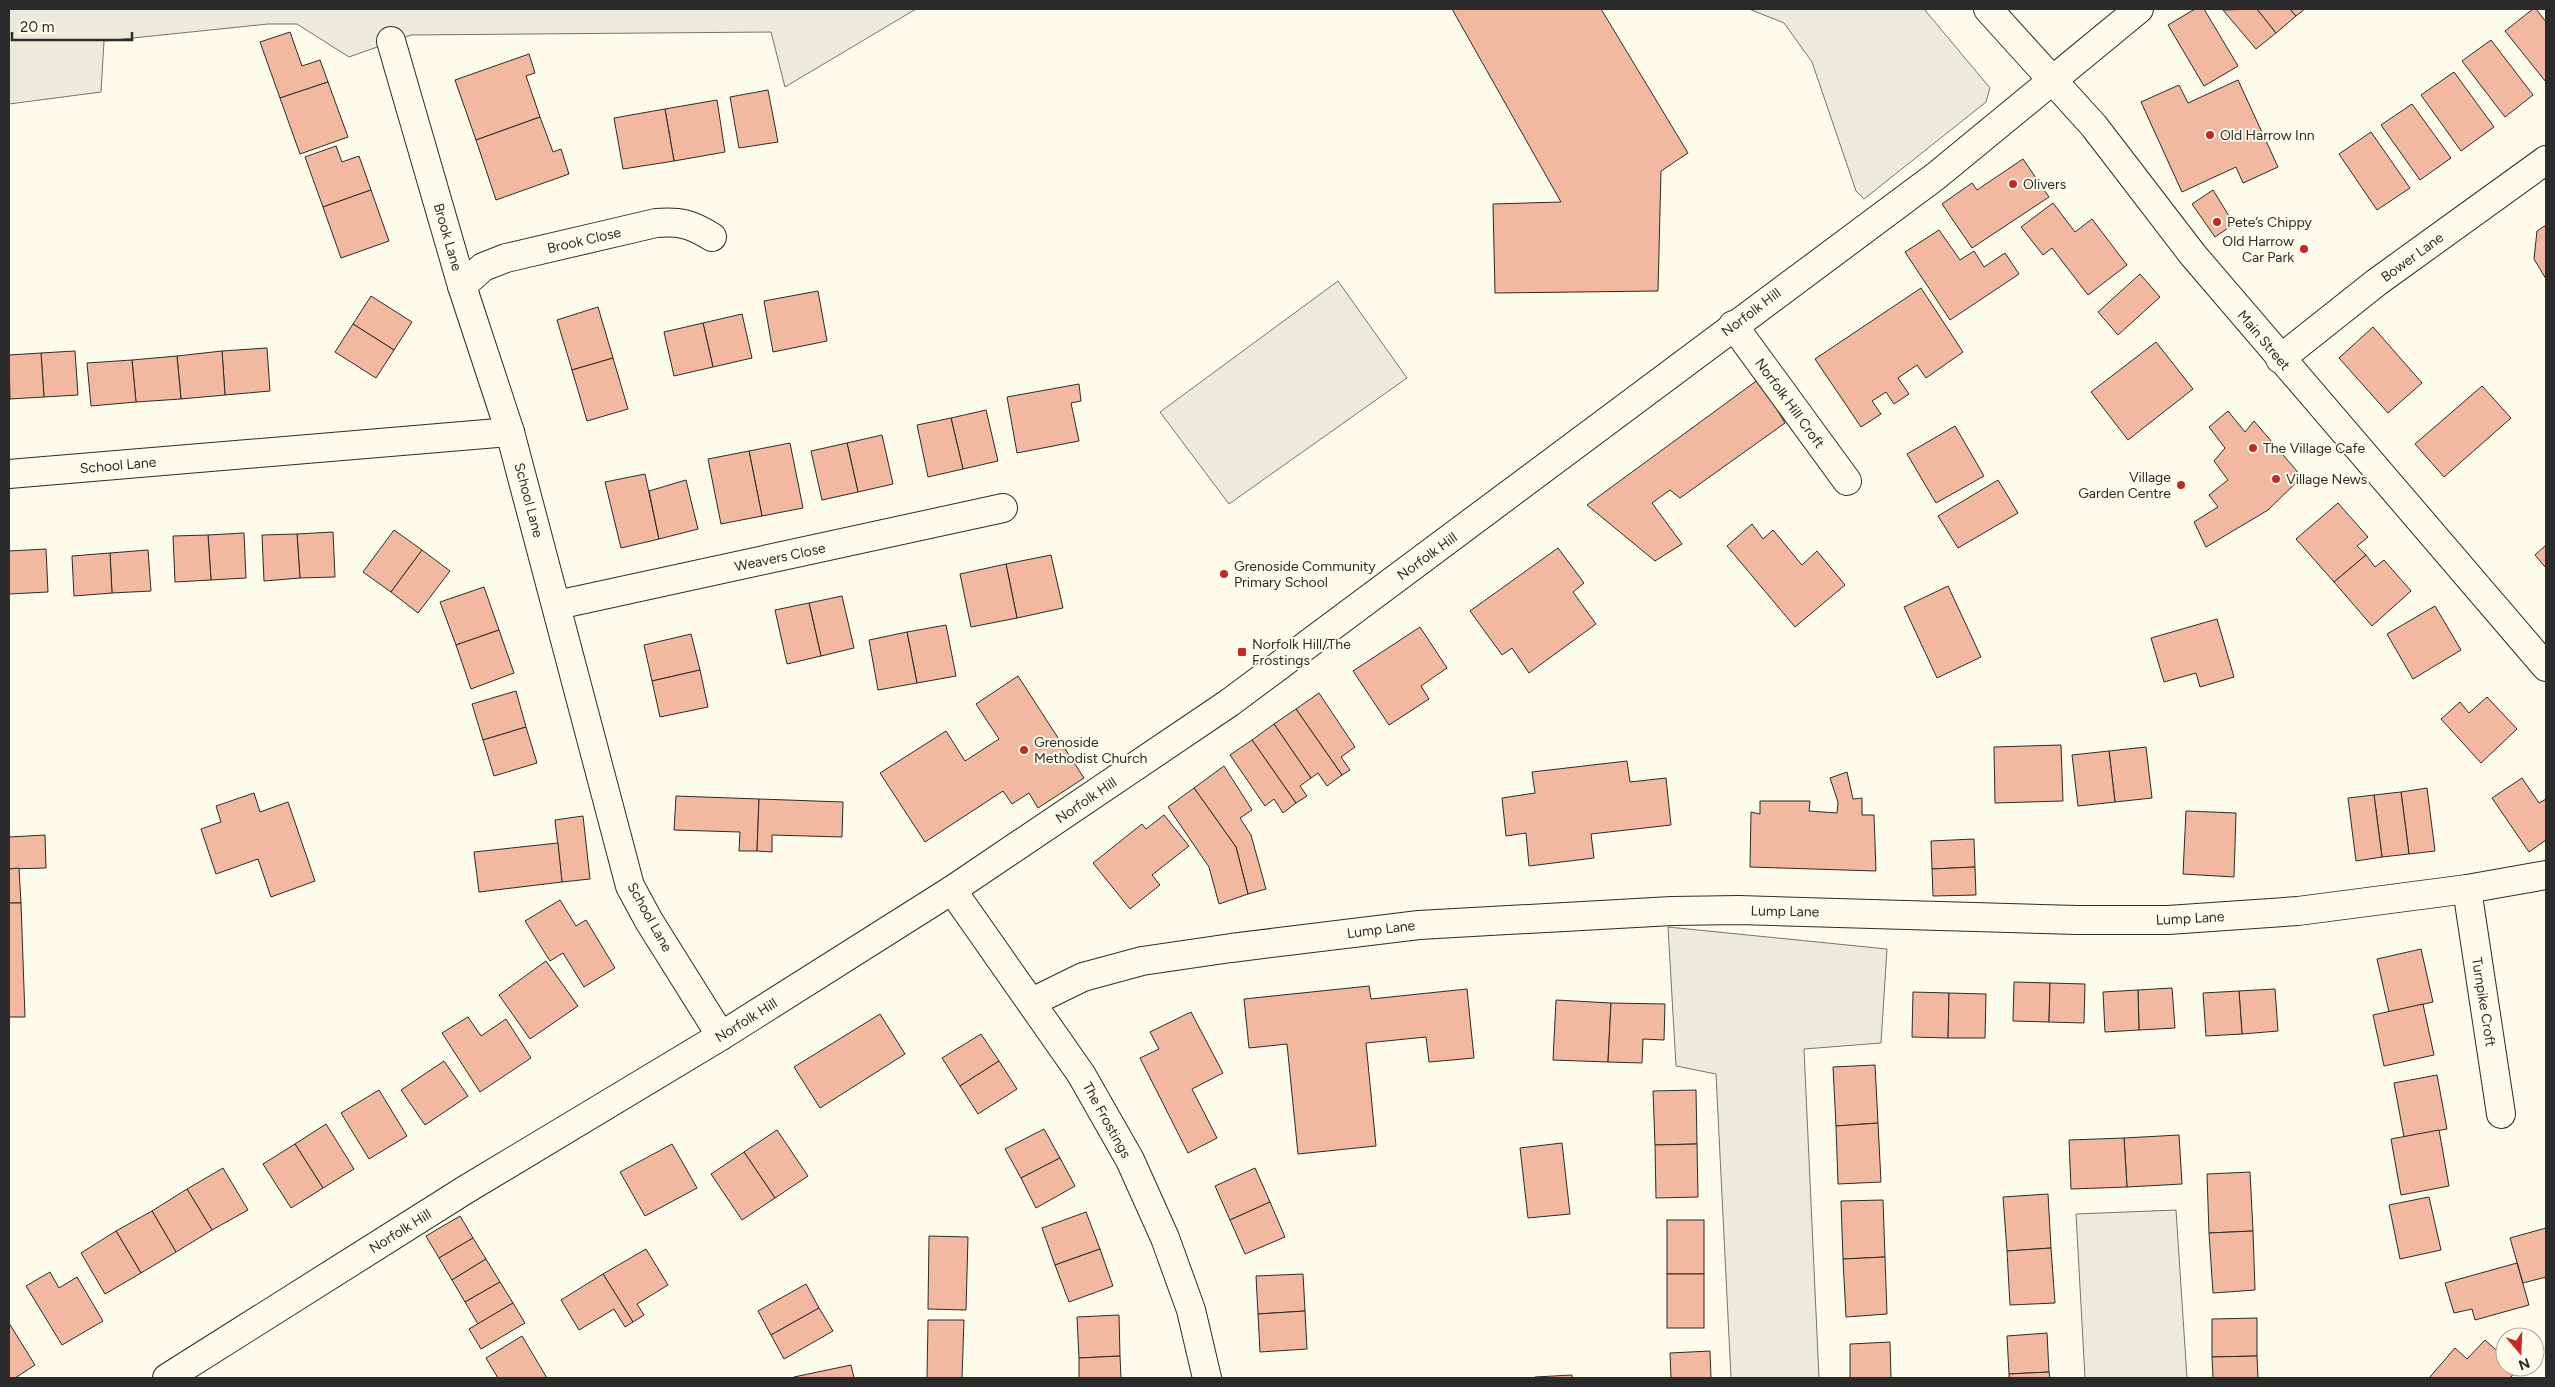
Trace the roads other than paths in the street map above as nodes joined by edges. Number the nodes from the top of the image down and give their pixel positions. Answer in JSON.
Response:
{"nodes":[{"id":1,"x":1988,"y":9,"type":"edge"},
{"id":2,"x":2139,"y":9,"type":"edge"},
{"id":3,"x":391,"y":42,"type":"dead end"},
{"id":4,"x":2052,"y":80,"type":"junction"},
{"id":5,"x":2546,"y":160,"type":"edge"},
{"id":6,"x":712,"y":237,"type":"dead end"},
{"id":7,"x":462,"y":286,"type":"junction"},
{"id":8,"x":1733,"y":325,"type":"junction"},
{"id":9,"x":2280,"y":359,"type":"junction"},
{"id":10,"x":510,"y":432,"type":"junction"},
{"id":11,"x":9,"y":474,"type":"edge"},
{"id":12,"x":1847,"y":481,"type":"dead end"},
{"id":13,"x":1003,"y":508,"type":"dead end"},
{"id":14,"x":557,"y":605,"type":"junction"},
{"id":15,"x":2546,"y":667,"type":"edge"},
{"id":16,"x":2546,"y":875,"type":"edge"},
{"id":17,"x":2467,"y":889,"type":"junction"},
{"id":18,"x":952,"y":890,"type":"junction"},
{"id":19,"x":1032,"y":1002,"type":"junction"},
{"id":20,"x":721,"y":1036,"type":"junction"},
{"id":21,"x":2501,"y":1114,"type":"dead end"},
{"id":22,"x":167,"y":1378,"type":"edge"},
{"id":23,"x":1207,"y":1378,"type":"edge"}],
"edges":[{"from":1,"to":4,"type":"street","name":"Main Street"},
{"from":2,"to":4,"type":"street","name":"Norfolk Hill"},
{"from":3,"to":7,"type":"street","name":"Brook Lane"},
{"from":4,"to":8,"type":"street","name":"Norfolk Hill"},
{"from":4,"to":9,"type":"street","name":"Main Street"},
{"from":5,"to":9,"type":"street","name":"Bower Lane"},
{"from":6,"to":7,"type":"street","name":"Brook Close"},
{"from":7,"to":10,"type":"street","name":"Brook Lane"},
{"from":8,"to":12,"type":"street","name":"Norfolk Hill Croft"},
{"from":8,"to":18,"type":"street","name":"Norfolk Hill"},
{"from":9,"to":15,"type":"street","name":"Main Street"},
{"from":10,"to":11,"type":"street","name":"School Lane"},
{"from":10,"to":14,"type":"street","name":"School Lane"},
{"from":13,"to":14,"type":"street","name":"Weavers Close"},
{"from":14,"to":20,"type":"street","name":"School Lane"},
{"from":16,"to":17,"type":"street","name":"Lump Lane"},
{"from":17,"to":19,"type":"street","name":"Lump Lane"},
{"from":17,"to":21,"type":"street","name":"Turnpike Croft"},
{"from":18,"to":19,"type":"street","name":"The Frostings"},
{"from":18,"to":20,"type":"street","name":"Norfolk Hill"},
{"from":19,"to":23,"type":"street","name":"The Frostings"},
{"from":20,"to":22,"type":"street","name":"Norfolk Hill"}]}
